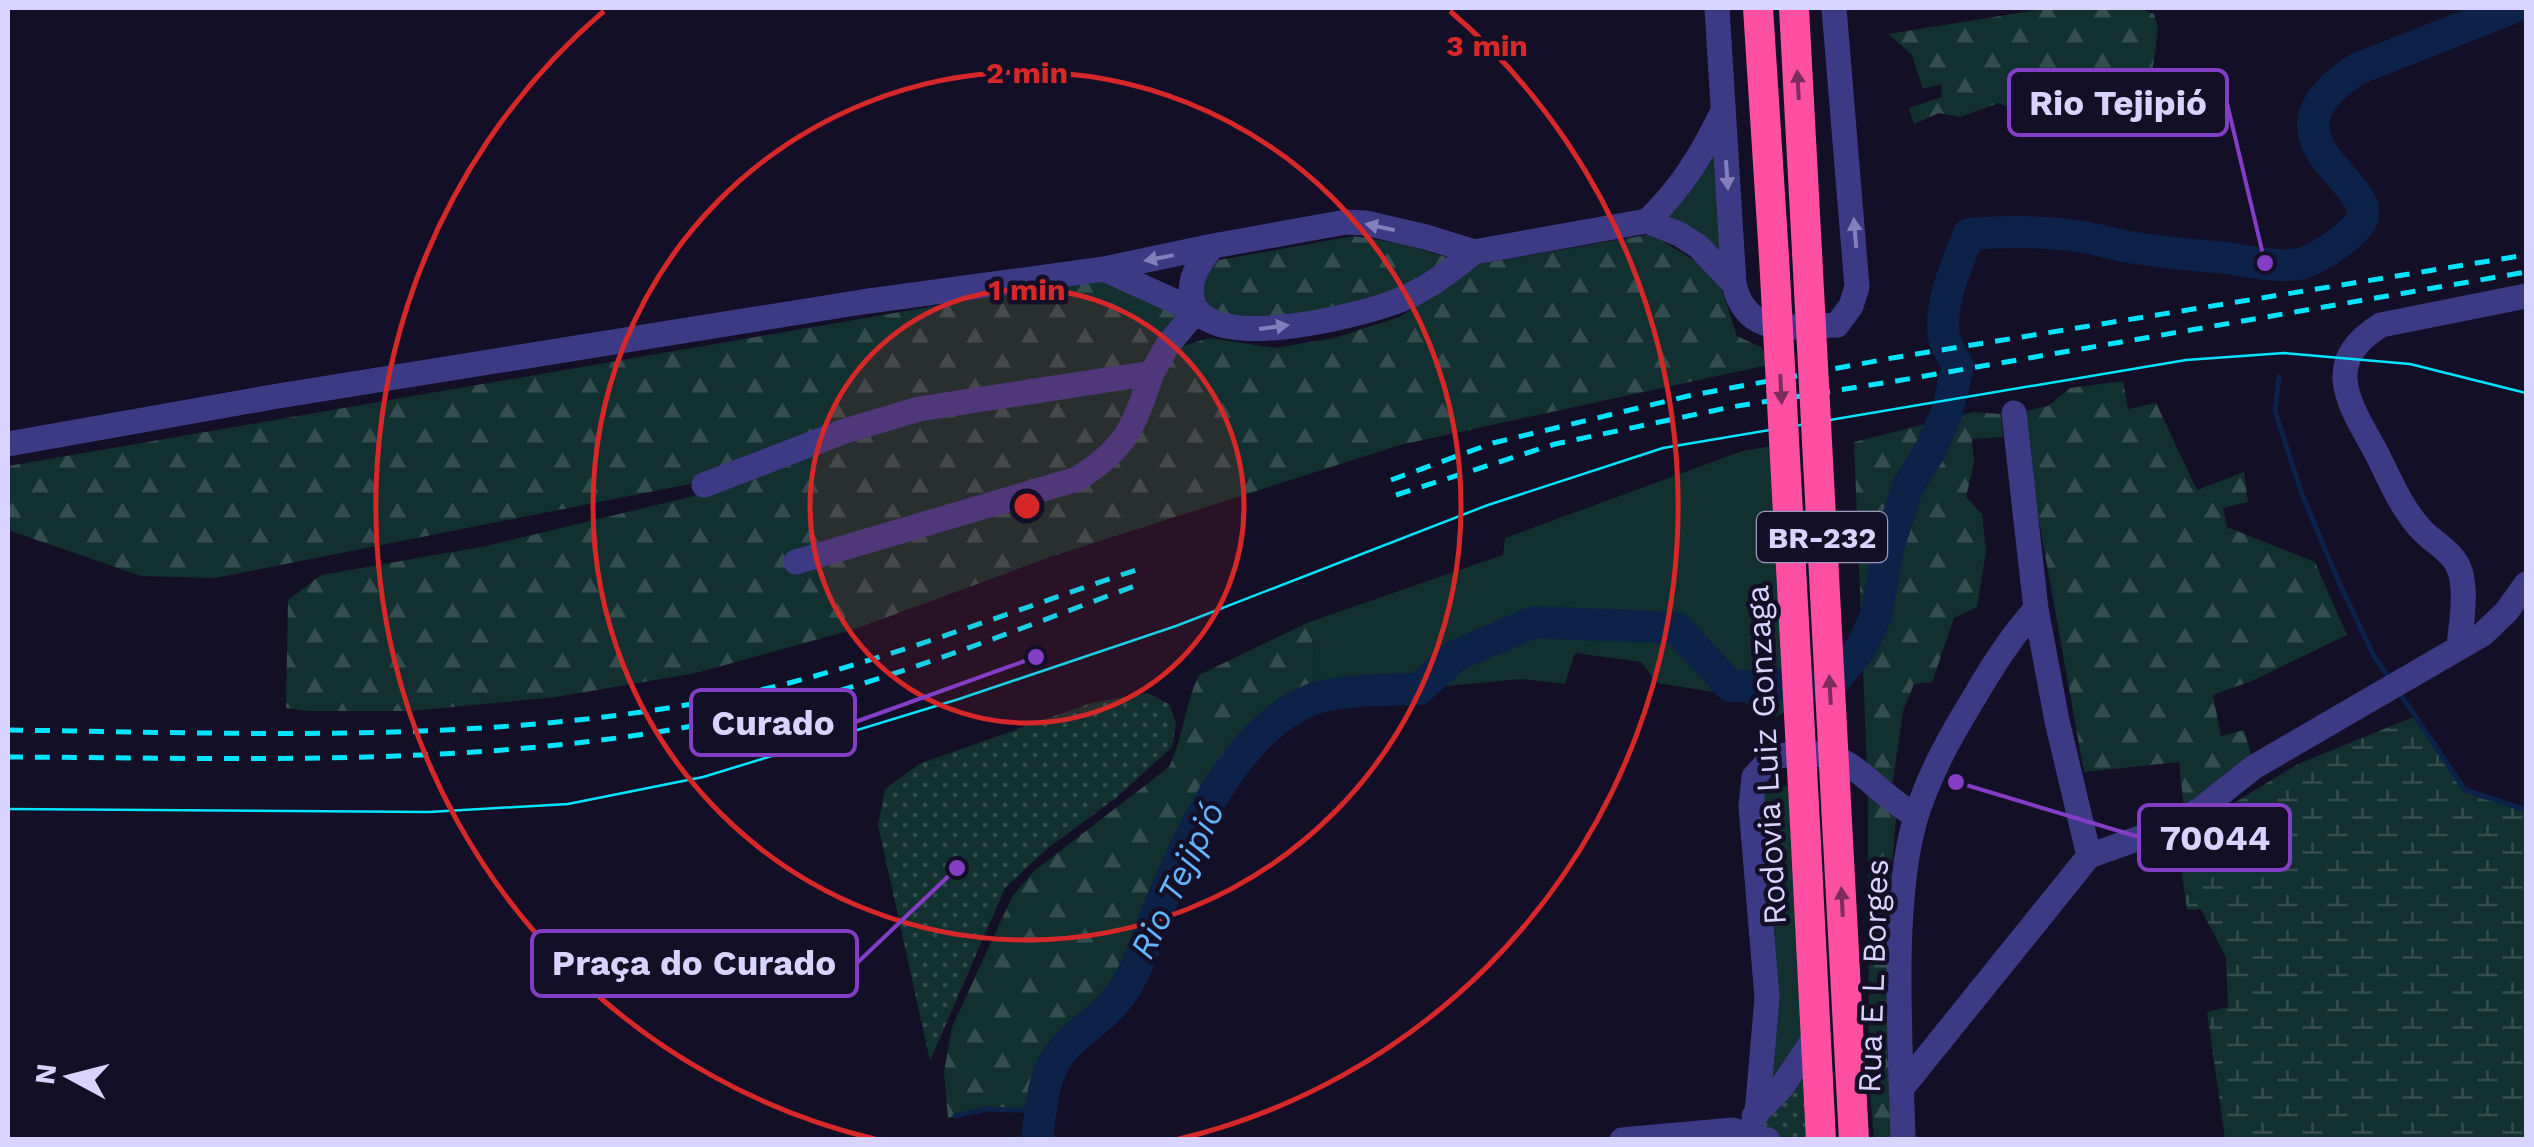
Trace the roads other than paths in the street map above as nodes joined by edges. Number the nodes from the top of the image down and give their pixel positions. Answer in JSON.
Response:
{"nodes":[{"id":1,"x":1717,"y":8,"type":"edge"},
{"id":2,"x":1758,"y":8,"type":"edge"},
{"id":3,"x":1794,"y":8,"type":"edge"},
{"id":4,"x":1834,"y":8,"type":"edge"},
{"id":5,"x":1723,"y":111,"type":"junction"},
{"id":6,"x":1647,"y":221,"type":"junction"},
{"id":7,"x":1213,"y":246,"type":"junction"},
{"id":8,"x":1474,"y":252,"type":"junction"},
{"id":9,"x":1104,"y":268,"type":"junction"},
{"id":10,"x":1734,"y":284,"type":"junction"},
{"id":11,"x":2526,"y":296,"type":"edge"},
{"id":12,"x":1196,"y":311,"type":"junction"},
{"id":13,"x":1152,"y":373,"type":"junction"},
{"id":14,"x":2014,"y":414,"type":"dead end"},
{"id":15,"x":8,"y":444,"type":"edge"},
{"id":16,"x":704,"y":486,"type":"dead end"},
{"id":17,"x":796,"y":562,"type":"dead end"},
{"id":18,"x":2526,"y":584,"type":"edge"},
{"id":19,"x":2036,"y":609,"type":"junction"},
{"id":20,"x":2459,"y":647,"type":"junction"},
{"id":21,"x":1916,"y":816,"type":"junction"},
{"id":22,"x":2089,"y":856,"type":"junction"},
{"id":23,"x":1814,"y":1039,"type":"junction"},
{"id":24,"x":1902,"y":1088,"type":"junction"},
{"id":25,"x":1756,"y":1114,"type":"junction"},
{"id":26,"x":1733,"y":1130,"type":"junction"},
{"id":27,"x":1622,"y":1140,"type":"edge"},
{"id":28,"x":1768,"y":1140,"type":"edge"},
{"id":29,"x":1821,"y":1140,"type":"edge"},
{"id":30,"x":1854,"y":1140,"type":"edge"},
{"id":31,"x":1903,"y":1140,"type":"edge"}],
"edges":[{"from":1,"to":5,"type":"street"},
{"from":2,"to":23,"type":"highway","name":"Rodovia Luiz Gonzaga","number":"BR-232","one_way":true,"bridge":true},
{"from":30,"to":3,"type":"highway","name":"Rodovia Luiz Gonzaga","number":"BR-232","one_way":true,"bridge":true},
{"from":10,"to":4,"type":"street","one_way":true},
{"from":5,"to":6,"type":"street"},
{"from":5,"to":10,"type":"street","one_way":true},
{"from":6,"to":8,"type":"street"},
{"from":6,"to":10,"type":"street"},
{"from":8,"to":7,"type":"street","one_way":true},
{"from":7,"to":9,"type":"street","one_way":true},
{"from":7,"to":12,"type":"street"},
{"from":12,"to":8,"type":"street","one_way":true},
{"from":9,"to":12,"type":"street"},
{"from":9,"to":15,"type":"street"},
{"from":11,"to":20,"type":"street"},
{"from":12,"to":13,"type":"street"},
{"from":13,"to":16,"type":"street"},
{"from":13,"to":17,"type":"street"},
{"from":14,"to":19,"type":"street"},
{"from":18,"to":20,"type":"street"},
{"from":19,"to":21,"type":"street","name":"Rua E L Borges"},
{"from":19,"to":22,"type":"street"},
{"from":20,"to":22,"type":"street"},
{"from":21,"to":24,"type":"street","name":"Rua E L Borges"},
{"from":21,"to":25,"type":"street"},
{"from":22,"to":24,"type":"street"},
{"from":23,"to":25,"type":"street"},
{"from":23,"to":29,"type":"highway","name":"Rodovia Luiz Gonzaga","number":"BR-232"},
{"from":24,"to":31,"type":"street","name":"Rua E L Borges"},
{"from":25,"to":26,"type":"street"},
{"from":26,"to":27,"type":"street"},
{"from":26,"to":28,"type":"street"}]}
